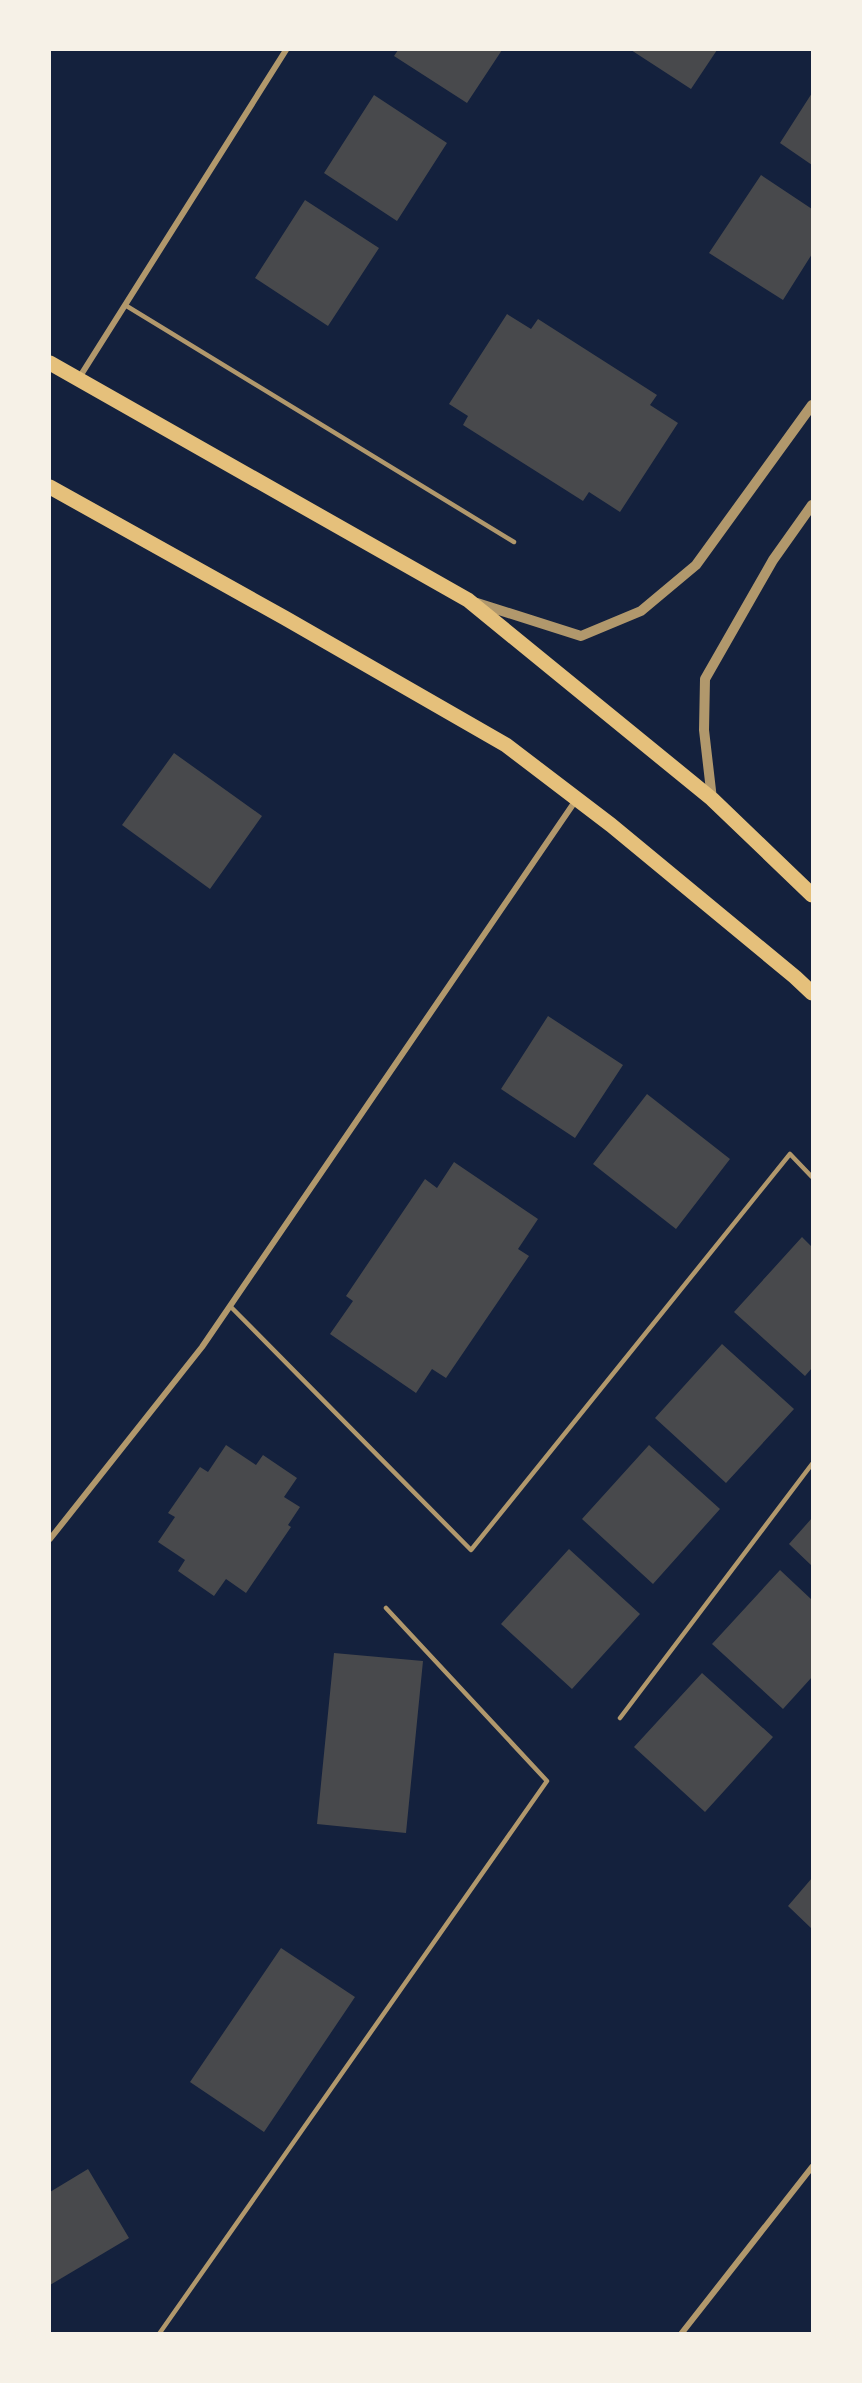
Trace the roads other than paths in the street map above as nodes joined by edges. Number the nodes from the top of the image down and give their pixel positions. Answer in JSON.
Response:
{"nodes":[{"id":1,"x":286,"y":50,"type":"edge"},
{"id":2,"x":125,"y":305,"type":"junction"},
{"id":3,"x":50,"y":363,"type":"edge"},
{"id":4,"x":79,"y":379,"type":"junction"},
{"id":5,"x":813,"y":405,"type":"edge"},
{"id":6,"x":50,"y":487,"type":"edge"},
{"id":7,"x":813,"y":505,"type":"edge"},
{"id":8,"x":513,"y":542,"type":"dead end"},
{"id":9,"x":468,"y":600,"type":"junction"},
{"id":10,"x":576,"y":799,"type":"junction"},
{"id":11,"x":712,"y":799,"type":"junction"},
{"id":12,"x":813,"y":895,"type":"edge"},
{"id":13,"x":813,"y":993,"type":"edge"},
{"id":14,"x":813,"y":1177,"type":"edge"},
{"id":15,"x":230,"y":1306,"type":"junction"},
{"id":16,"x":813,"y":1464,"type":"edge"},
{"id":17,"x":50,"y":1539,"type":"edge"},
{"id":18,"x":386,"y":1608,"type":"dead end"},
{"id":19,"x":620,"y":1718,"type":"dead end"},
{"id":20,"x":813,"y":2167,"type":"edge"},
{"id":21,"x":159,"y":2334,"type":"edge"},
{"id":22,"x":681,"y":2334,"type":"edge"}],
"edges":[{"from":1,"to":2,"type":"street"},
{"from":2,"to":4,"type":"street"},
{"from":2,"to":8,"type":"lane"},
{"from":3,"to":4,"type":"main road"},
{"from":4,"to":9,"type":"main road"},
{"from":5,"to":9,"type":"street"},
{"from":6,"to":10,"type":"main road"},
{"from":7,"to":11,"type":"street"},
{"from":9,"to":11,"type":"main road"},
{"from":10,"to":13,"type":"main road"},
{"from":10,"to":15,"type":"street"},
{"from":11,"to":12,"type":"main road"},
{"from":14,"to":15,"type":"lane"},
{"from":15,"to":17,"type":"street"},
{"from":16,"to":19,"type":"lane"},
{"from":18,"to":21,"type":"lane"},
{"from":20,"to":22,"type":"street"}]}
